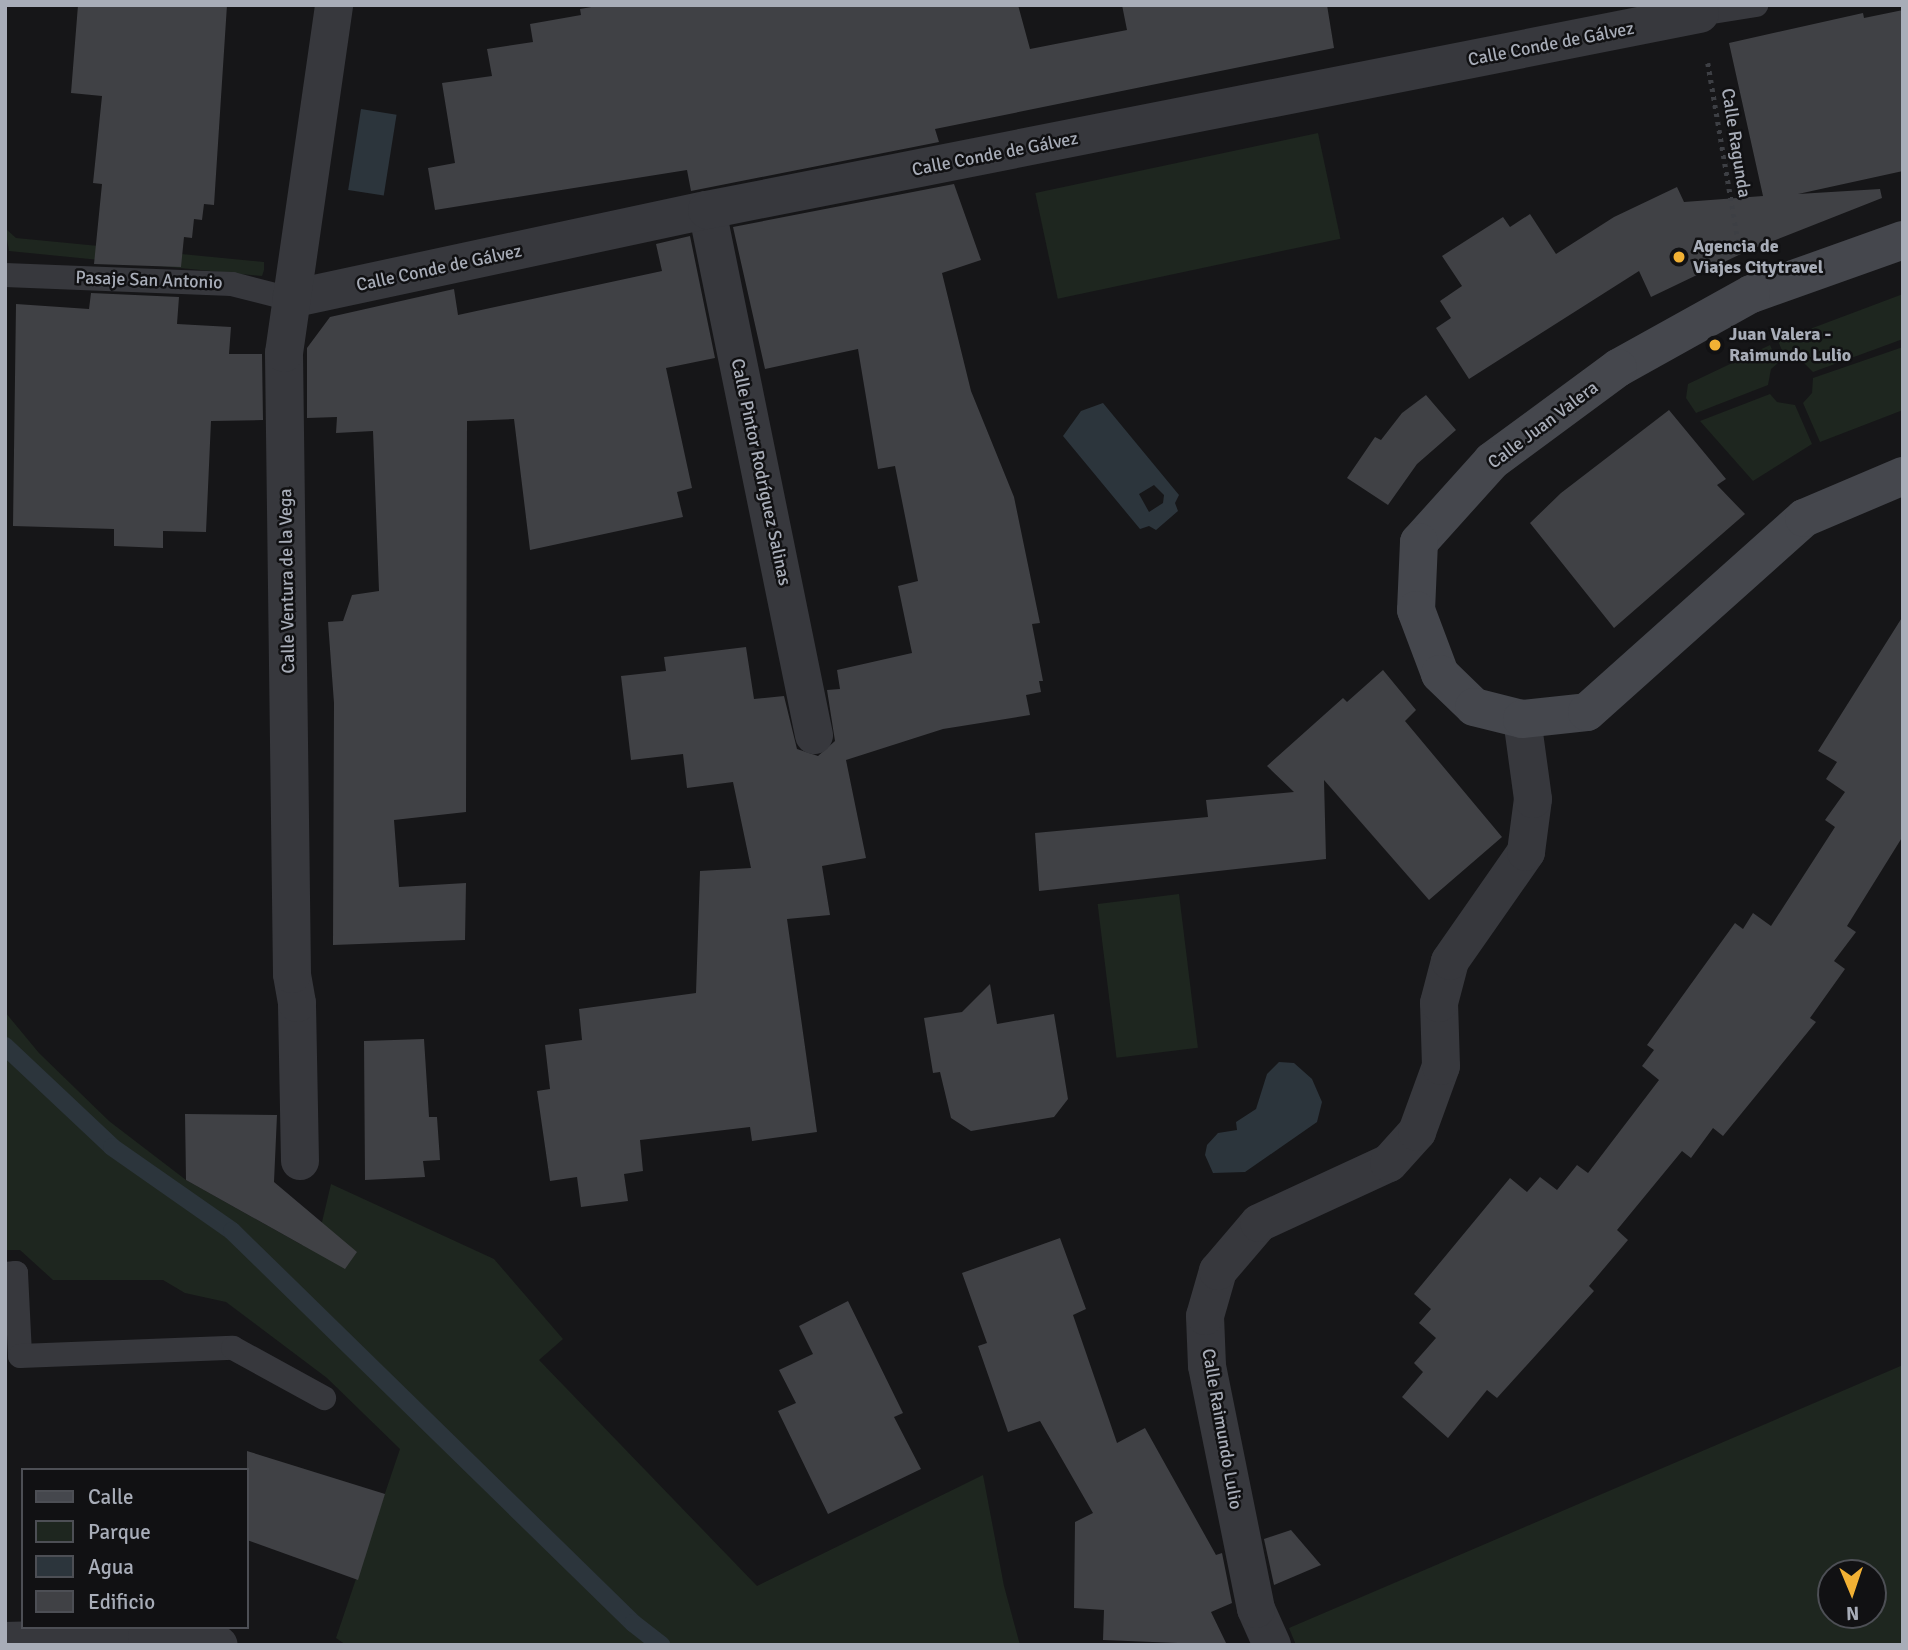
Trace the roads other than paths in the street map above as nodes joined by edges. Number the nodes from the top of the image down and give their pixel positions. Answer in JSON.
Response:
{"nodes":[{"id":1,"x":334,"y":5,"type":"edge"},
{"id":2,"x":1756,"y":5,"type":"edge"},
{"id":3,"x":1703,"y":33,"type":"joint"},
{"id":4,"x":707,"y":210,"type":"junction"},
{"id":5,"x":1903,"y":240,"type":"edge"},
{"id":6,"x":5,"y":275,"type":"edge"},
{"id":7,"x":290,"y":299,"type":"junction"},
{"id":8,"x":1903,"y":476,"type":"edge"},
{"id":9,"x":1522,"y":719,"type":"junction"},
{"id":10,"x":814,"y":735,"type":"dead end"},
{"id":11,"x":300,"y":1161,"type":"dead end"},
{"id":12,"x":5,"y":1273,"type":"edge"},
{"id":13,"x":324,"y":1398,"type":"dead end"},
{"id":14,"x":5,"y":1641,"type":"edge"},
{"id":15,"x":219,"y":1645,"type":"edge"},
{"id":16,"x":1272,"y":1645,"type":"edge"}],
"edges":[{"from":1,"to":7,"type":"street","name":"Calle Ventura de la Vega"},
{"from":2,"to":3,"type":"lane"},
{"from":3,"to":4,"type":"street","name":"Calle Conde de Gálvez"},
{"from":4,"to":7,"type":"street","name":"Calle Conde de Gálvez"},
{"from":4,"to":10,"type":"street","name":"Calle Pintor Rodríguez Salinas"},
{"from":5,"to":9,"type":"street","name":"Calle Juan Valera"},
{"from":6,"to":7,"type":"lane","name":"Pasaje San Antonio"},
{"from":7,"to":11,"type":"street","name":"Calle Ventura de la Vega"},
{"from":8,"to":9,"type":"street","name":"Calle Juan Valera"},
{"from":9,"to":16,"type":"street","name":"Calle Raimundo Lulio"},
{"from":12,"to":13,"type":"lane"},
{"from":14,"to":15,"type":"street"}]}
